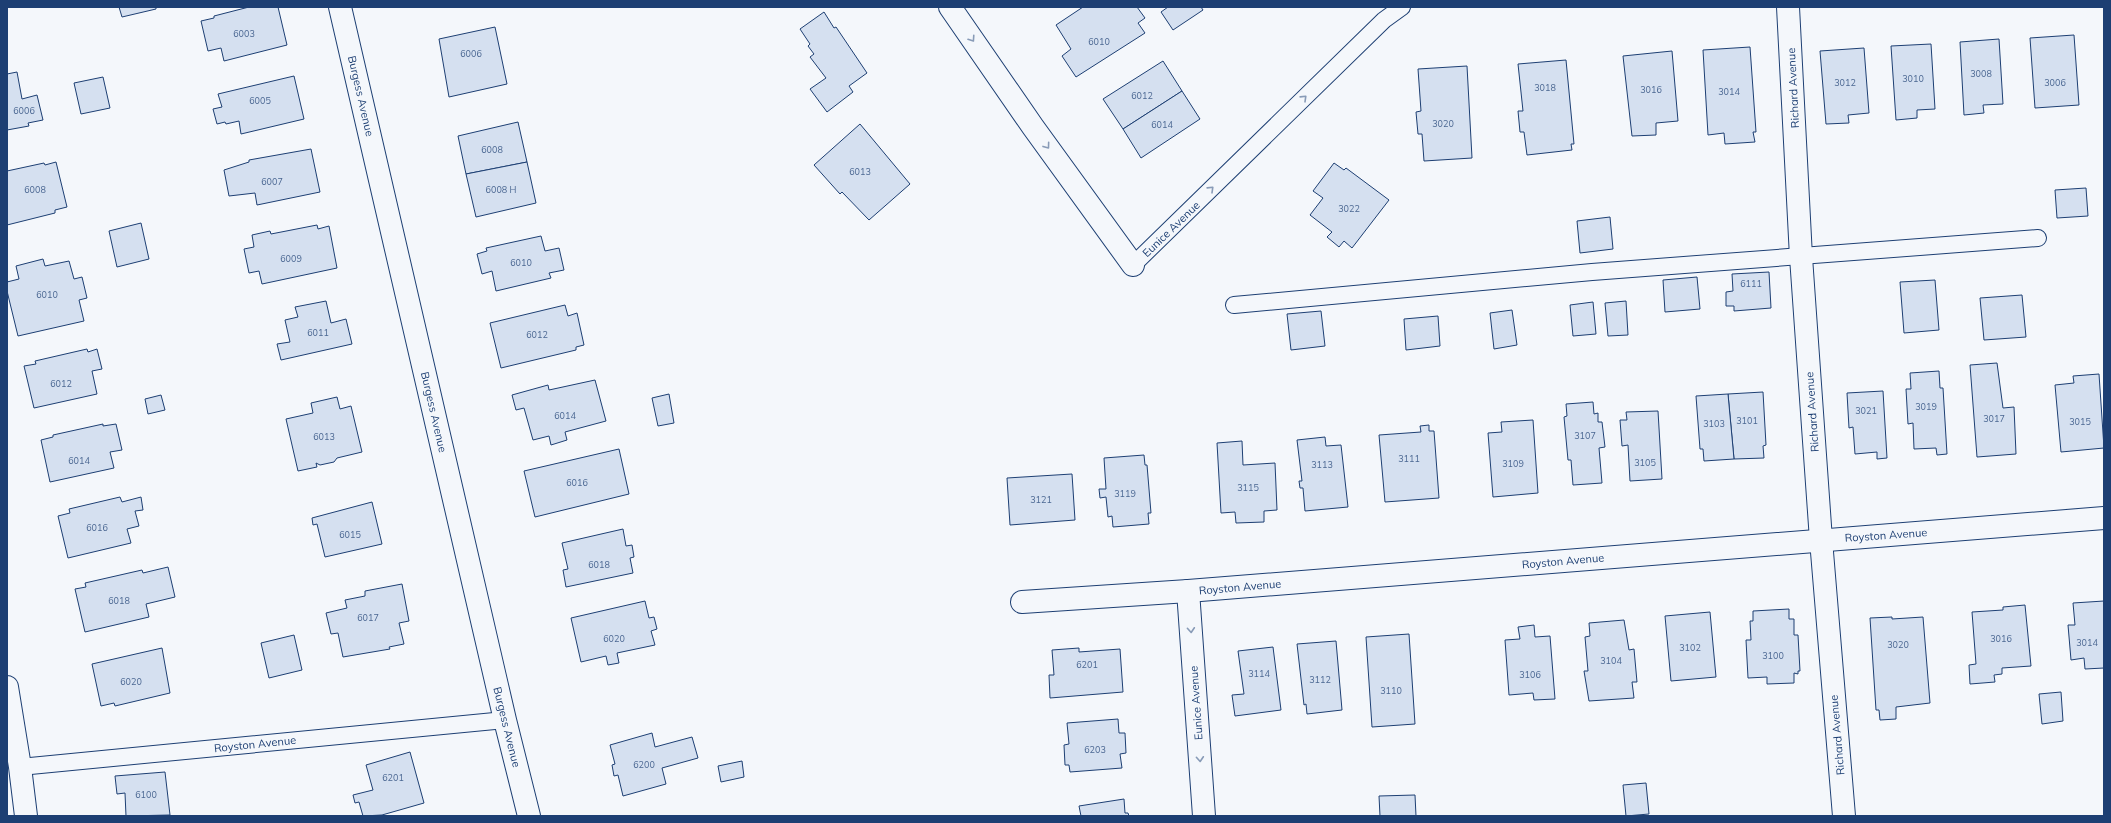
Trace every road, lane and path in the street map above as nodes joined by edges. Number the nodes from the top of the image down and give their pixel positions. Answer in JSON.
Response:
{"nodes":[{"id":1,"x":340,"y":7,"type":"edge"},
{"id":2,"x":950,"y":7,"type":"edge"},
{"id":3,"x":1402,"y":7,"type":"edge"},
{"id":4,"x":1788,"y":7,"type":"edge"},
{"id":5,"x":2038,"y":238,"type":"dead end"},
{"id":6,"x":1801,"y":257,"type":"junction"},
{"id":7,"x":1133,"y":265,"type":"joint"},
{"id":8,"x":1234,"y":306,"type":"dead end"},
{"id":9,"x":2104,"y":518,"type":"edge"},
{"id":10,"x":1821,"y":540,"type":"junction"},
{"id":11,"x":1188,"y":591,"type":"junction"},
{"id":12,"x":1022,"y":602,"type":"dead end"},
{"id":13,"x":7,"y":687,"type":"edge"},
{"id":14,"x":505,"y":720,"type":"junction"},
{"id":15,"x":14,"y":770,"type":"edge"},
{"id":16,"x":26,"y":816,"type":"edge"},
{"id":17,"x":529,"y":816,"type":"edge"},
{"id":18,"x":1204,"y":816,"type":"edge"},
{"id":19,"x":1844,"y":816,"type":"edge"}],
"edges":[{"from":1,"to":14,"type":"street","name":"Burgess Avenue"},
{"from":2,"to":7,"type":"street","name":"Eunice Avenue","one_way":true},
{"from":7,"to":3,"type":"lane","name":"Eunice Avenue","one_way":true},
{"from":4,"to":6,"type":"street","name":"Richard Avenue"},
{"from":5,"to":6,"type":"lane"},
{"from":6,"to":8,"type":"lane"},
{"from":6,"to":10,"type":"street","name":"Richard Avenue"},
{"from":9,"to":10,"type":"street","name":"Royston Avenue"},
{"from":10,"to":11,"type":"street","name":"Royston Avenue"},
{"from":10,"to":19,"type":"street","name":"Richard Avenue"},
{"from":11,"to":12,"type":"street","name":"Royston Avenue"},
{"from":11,"to":18,"type":"street","name":"Eunice Avenue","one_way":true},
{"from":13,"to":15,"type":"street"},
{"from":14,"to":15,"type":"lane","name":"Royston Avenue"},
{"from":14,"to":17,"type":"street","name":"Burgess Avenue"},
{"from":15,"to":16,"type":"street"}]}
